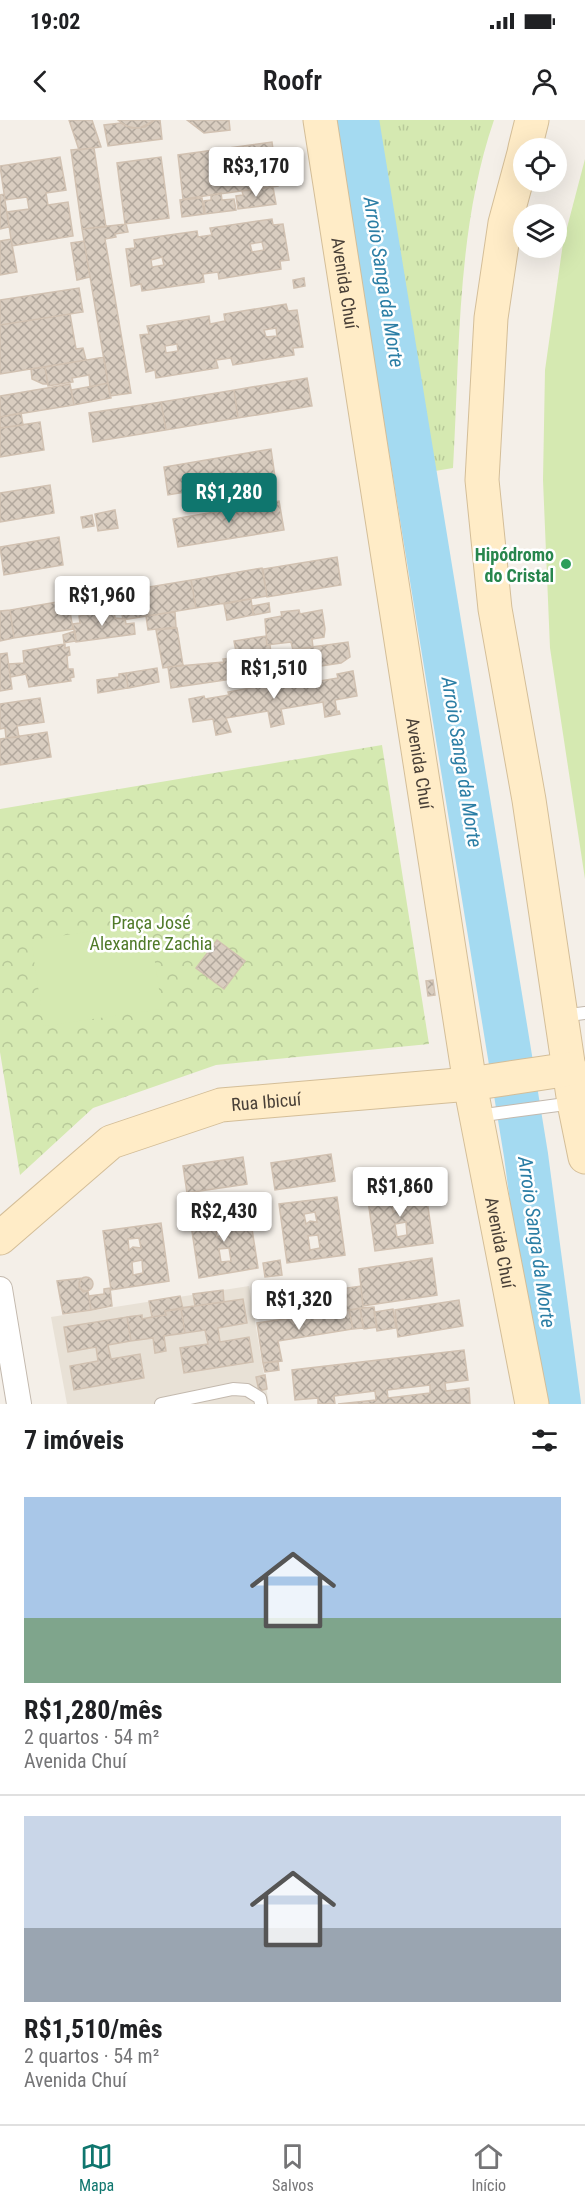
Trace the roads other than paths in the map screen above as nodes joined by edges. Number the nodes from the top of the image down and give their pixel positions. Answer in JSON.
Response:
{"nodes":[{"id":1,"x":320,"y":120,"type":"edge"},
{"id":2,"x":532,"y":120,"type":"edge"},
{"id":3,"x":528,"y":138,"type":"edge"},
{"id":4,"x":513,"y":192,"type":"edge"},
{"id":5,"x":573,"y":1015,"type":"edge"},
{"id":6,"x":570,"y":1069,"type":"junction"},
{"id":7,"x":484,"y":1082,"type":"junction"},
{"id":8,"x":574,"y":1103,"type":"junction"},
{"id":9,"x":489,"y":1114,"type":"junction"},
{"id":10,"x":585,"y":1156,"type":"edge"},
{"id":11,"x":0,"y":1238,"type":"edge"},
{"id":12,"x":0,"y":1289,"type":"edge"},
{"id":13,"x":19,"y":1404,"type":"edge"},
{"id":14,"x":161,"y":1404,"type":"edge"},
{"id":15,"x":261,"y":1404,"type":"edge"},
{"id":16,"x":532,"y":1404,"type":"edge"}],
"edges":[{"from":1,"to":7,"type":"main road","name":"Avenida Chuí"},
{"from":2,"to":3,"type":"main road"},
{"from":4,"to":5,"type":"main road"},
{"from":5,"to":6,"type":"main road"},
{"from":6,"to":7,"type":"main road","name":"Rua Ibicuí"},
{"from":6,"to":8,"type":"main road"},
{"from":7,"to":9,"type":"main road","name":"Avenida Chuí"},
{"from":7,"to":11,"type":"main road","name":"Rua Ibicuí"},
{"from":8,"to":9,"type":"lane"},
{"from":8,"to":10,"type":"main road"},
{"from":9,"to":16,"type":"main road","name":"Avenida Chuí"},
{"from":12,"to":13,"type":"street"},
{"from":14,"to":15,"type":"lane"}]}
